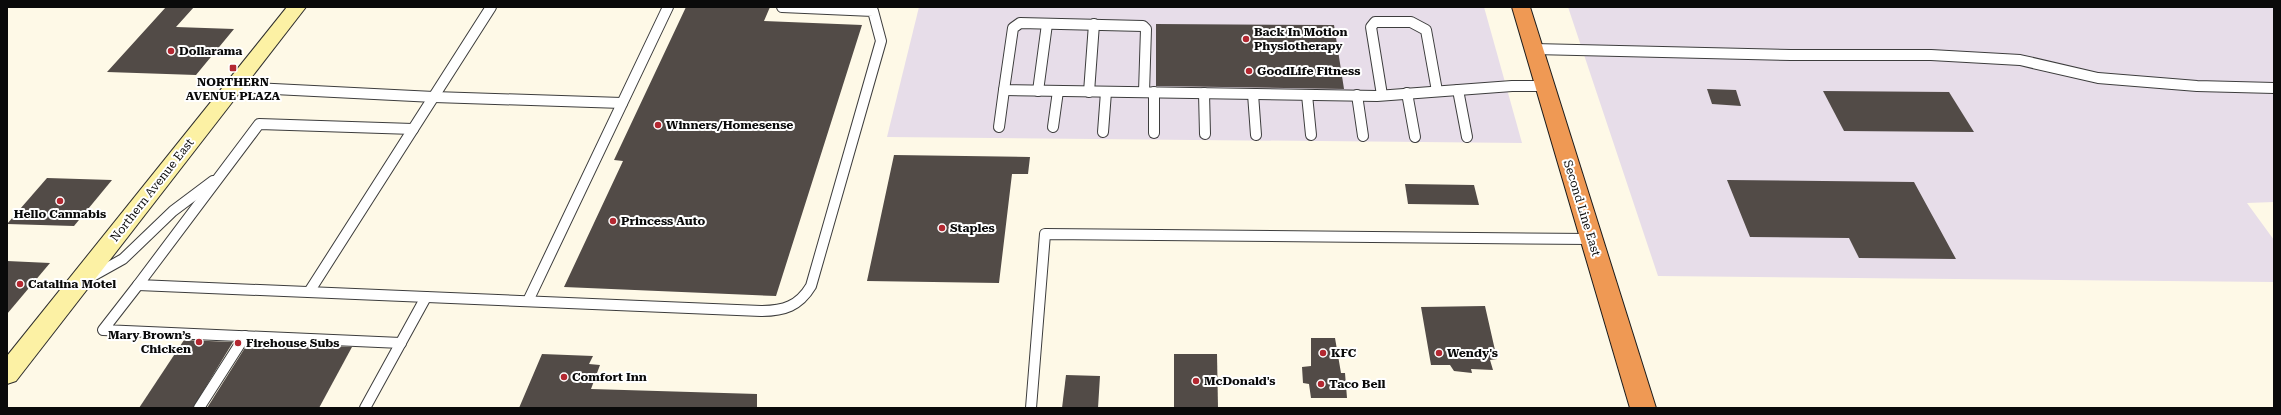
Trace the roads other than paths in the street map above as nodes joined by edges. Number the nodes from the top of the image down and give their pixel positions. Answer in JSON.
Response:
{"nodes":[{"id":1,"x":297,"y":7,"type":"edge"},
{"id":2,"x":491,"y":7,"type":"edge"},
{"id":3,"x":668,"y":7,"type":"edge"},
{"id":4,"x":782,"y":7,"type":"edge"},
{"id":5,"x":1521,"y":7,"type":"edge"},
{"id":6,"x":828,"y":8,"type":"edge"},
{"id":7,"x":1047,"y":24,"type":"junction"},
{"id":8,"x":1094,"y":24,"type":"junction"},
{"id":9,"x":1534,"y":50,"type":"junction"},
{"id":10,"x":1545,"y":86,"type":"junction"},
{"id":11,"x":234,"y":87,"type":"junction"},
{"id":12,"x":2274,"y":88,"type":"edge"},
{"id":13,"x":1004,"y":90,"type":"junction"},
{"id":14,"x":1458,"y":90,"type":"junction"},
{"id":15,"x":1038,"y":91,"type":"junction"},
{"id":16,"x":1058,"y":91,"type":"junction"},
{"id":17,"x":1437,"y":91,"type":"junction"},
{"id":18,"x":1089,"y":92,"type":"junction"},
{"id":19,"x":1106,"y":92,"type":"junction"},
{"id":20,"x":1144,"y":92,"type":"junction"},
{"id":21,"x":1154,"y":92,"type":"junction"},
{"id":22,"x":1204,"y":93,"type":"junction"},
{"id":23,"x":1407,"y":93,"type":"junction"},
{"id":24,"x":1253,"y":94,"type":"junction"},
{"id":25,"x":1307,"y":95,"type":"junction"},
{"id":26,"x":1357,"y":95,"type":"junction"},
{"id":27,"x":1382,"y":95,"type":"junction"},
{"id":28,"x":434,"y":97,"type":"junction"},
{"id":29,"x":622,"y":103,"type":"junction"},
{"id":30,"x":1000,"y":127,"type":"dead end"},
{"id":31,"x":1053,"y":127,"type":"dead end"},
{"id":32,"x":412,"y":129,"type":"junction"},
{"id":33,"x":1103,"y":132,"type":"dead end"},
{"id":34,"x":1154,"y":133,"type":"dead end"},
{"id":35,"x":1205,"y":134,"type":"dead end"},
{"id":36,"x":1256,"y":135,"type":"dead end"},
{"id":37,"x":1311,"y":135,"type":"dead end"},
{"id":38,"x":1363,"y":136,"type":"dead end"},
{"id":39,"x":1415,"y":137,"type":"dead end"},
{"id":40,"x":1468,"y":137,"type":"dead end"},
{"id":41,"x":220,"y":176,"type":"junction"},
{"id":42,"x":1591,"y":238,"type":"junction"},
{"id":43,"x":78,"y":284,"type":"junction"},
{"id":44,"x":138,"y":285,"type":"junction"},
{"id":45,"x":309,"y":292,"type":"junction"},
{"id":46,"x":426,"y":297,"type":"junction"},
{"id":47,"x":528,"y":301,"type":"junction"},
{"id":48,"x":58,"y":310,"type":"junction"},
{"id":49,"x":245,"y":336,"type":"junction"},
{"id":50,"x":401,"y":343,"type":"junction"},
{"id":51,"x":7,"y":355,"type":"edge"},
{"id":52,"x":7,"y":374,"type":"edge"},
{"id":53,"x":198,"y":408,"type":"edge"},
{"id":54,"x":365,"y":408,"type":"edge"},
{"id":55,"x":1031,"y":408,"type":"edge"},
{"id":56,"x":1643,"y":408,"type":"edge"}],
"edges":[{"from":1,"to":11,"type":"street","name":"Northern Avenue East"},
{"from":2,"to":28,"type":"lane"},
{"from":3,"to":29,"type":"lane"},
{"from":4,"to":6,"type":"lane"},
{"from":5,"to":9,"type":"highway","name":"Second Line East"},
{"from":6,"to":47,"type":"lane"},
{"from":7,"to":8,"type":"lane"},
{"from":7,"to":13,"type":"lane"},
{"from":7,"to":15,"type":"lane"},
{"from":8,"to":18,"type":"lane"},
{"from":8,"to":20,"type":"lane"},
{"from":9,"to":10,"type":"highway","name":"Second Line East"},
{"from":9,"to":12,"type":"lane"},
{"from":10,"to":14,"type":"lane"},
{"from":10,"to":42,"type":"highway","name":"Second Line East"},
{"from":11,"to":28,"type":"lane"},
{"from":11,"to":43,"type":"street","name":"Northern Avenue East"},
{"from":13,"to":15,"type":"lane"},
{"from":13,"to":30,"type":"lane"},
{"from":14,"to":17,"type":"lane"},
{"from":14,"to":40,"type":"lane"},
{"from":15,"to":16,"type":"lane"},
{"from":16,"to":18,"type":"lane"},
{"from":16,"to":31,"type":"lane"},
{"from":17,"to":23,"type":"lane"},
{"from":17,"to":27,"type":"lane"},
{"from":18,"to":19,"type":"lane"},
{"from":19,"to":20,"type":"lane"},
{"from":19,"to":33,"type":"lane"},
{"from":20,"to":21,"type":"lane"},
{"from":21,"to":22,"type":"lane"},
{"from":21,"to":34,"type":"lane"},
{"from":22,"to":24,"type":"lane"},
{"from":22,"to":35,"type":"lane"},
{"from":23,"to":27,"type":"lane"},
{"from":23,"to":39,"type":"lane"},
{"from":24,"to":25,"type":"lane"},
{"from":24,"to":36,"type":"lane"},
{"from":25,"to":26,"type":"lane"},
{"from":25,"to":37,"type":"lane"},
{"from":26,"to":27,"type":"lane"},
{"from":26,"to":38,"type":"lane"},
{"from":28,"to":29,"type":"lane"},
{"from":28,"to":32,"type":"lane"},
{"from":29,"to":47,"type":"lane"},
{"from":32,"to":41,"type":"lane"},
{"from":32,"to":45,"type":"lane"},
{"from":41,"to":43,"type":"lane"},
{"from":41,"to":44,"type":"lane"},
{"from":42,"to":55,"type":"lane"},
{"from":42,"to":56,"type":"highway","name":"Second Line East"},
{"from":43,"to":48,"type":"street","name":"Northern Avenue East"},
{"from":44,"to":45,"type":"lane"},
{"from":44,"to":49,"type":"lane"},
{"from":45,"to":46,"type":"lane"},
{"from":46,"to":47,"type":"lane"},
{"from":46,"to":50,"type":"lane"},
{"from":48,"to":51,"type":"street"},
{"from":48,"to":52,"type":"street","name":"Northern Avenue East"},
{"from":49,"to":50,"type":"lane"},
{"from":49,"to":53,"type":"lane"},
{"from":50,"to":54,"type":"lane"}]}
